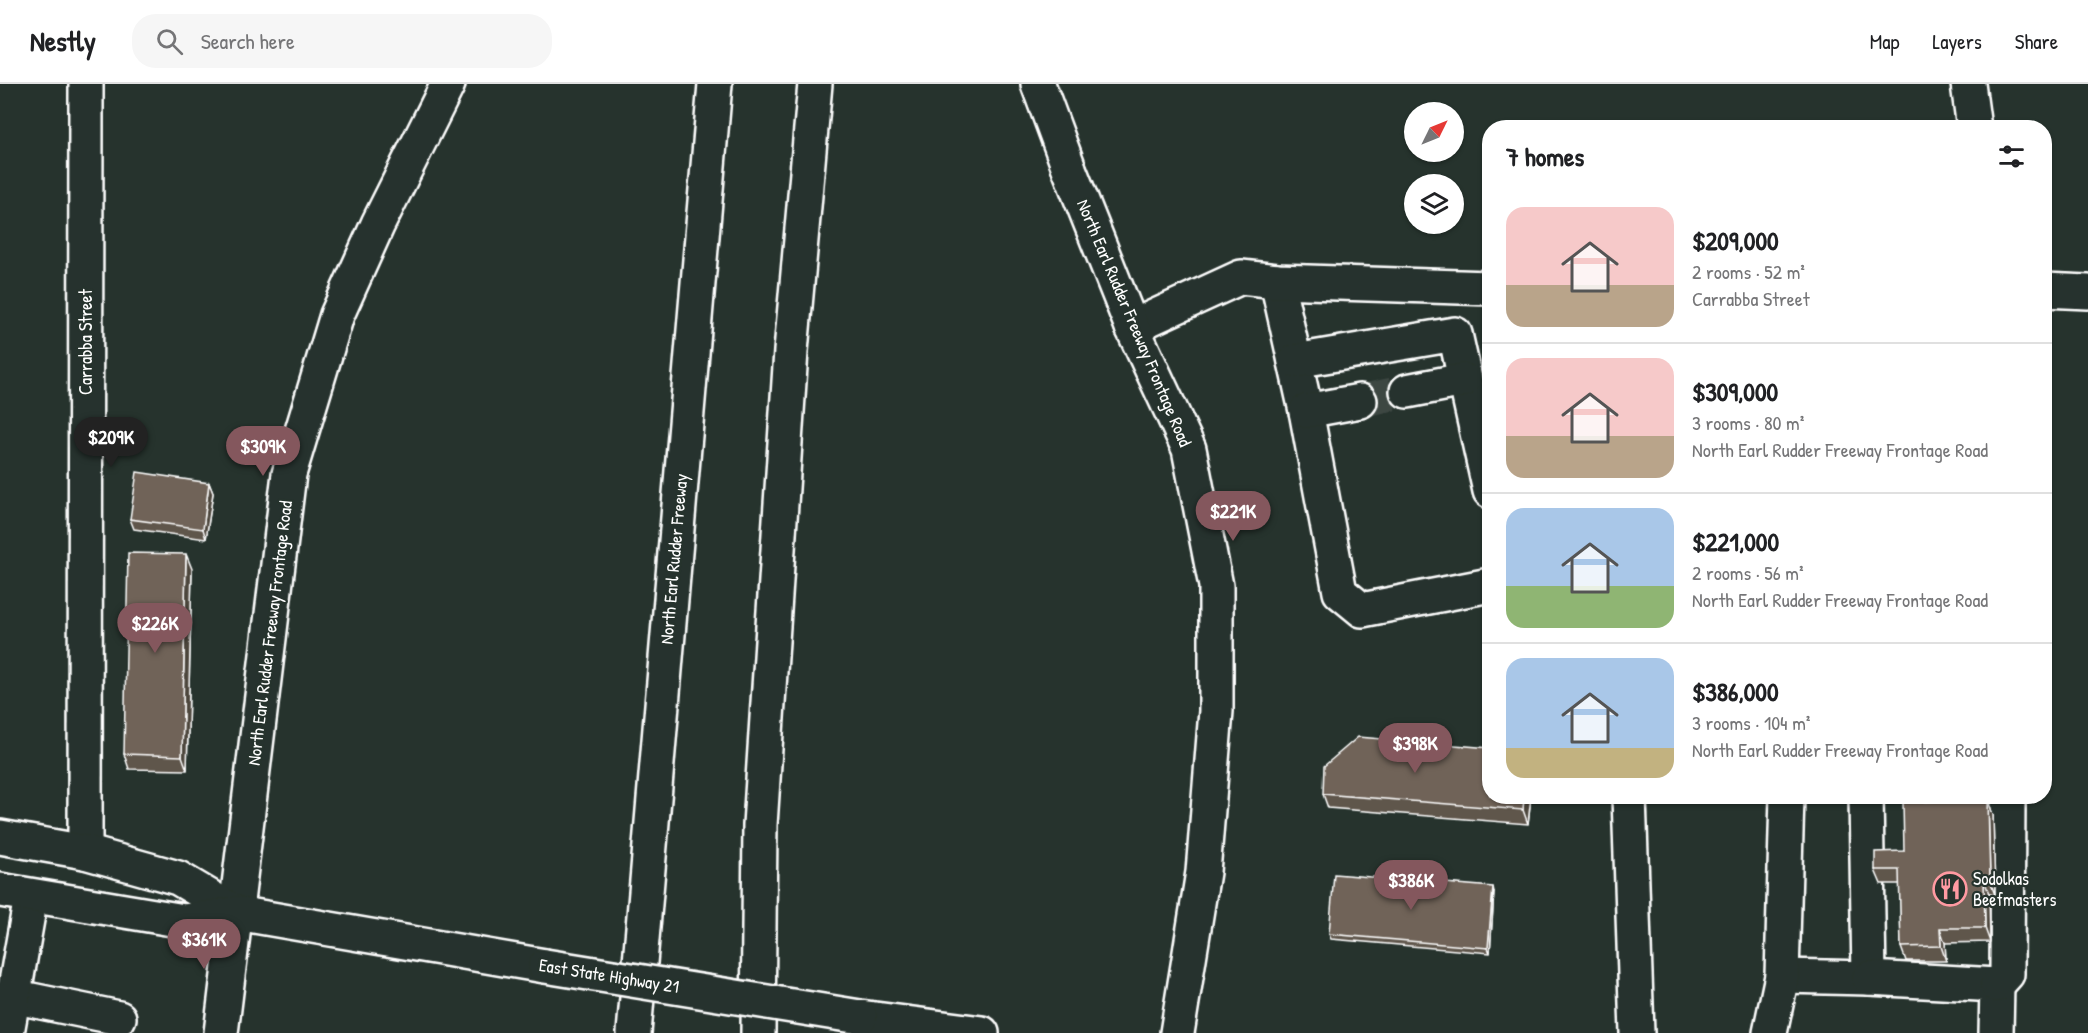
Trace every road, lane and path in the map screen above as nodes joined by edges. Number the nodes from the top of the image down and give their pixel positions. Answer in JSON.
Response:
{"nodes":[{"id":1,"x":86,"y":84,"type":"edge"},
{"id":2,"x":448,"y":84,"type":"edge"},
{"id":3,"x":715,"y":84,"type":"edge"},
{"id":4,"x":815,"y":84,"type":"edge"},
{"id":5,"x":1038,"y":84,"type":"edge"},
{"id":6,"x":1968,"y":84,"type":"edge"},
{"id":7,"x":1973,"y":120,"type":"edge"},
{"id":8,"x":1277,"y":281,"type":"junction"},
{"id":9,"x":1482,"y":288,"type":"edge"},
{"id":10,"x":2052,"y":290,"type":"edge"},
{"id":11,"x":2088,"y":291,"type":"edge"},
{"id":12,"x":1132,"y":327,"type":"junction"},
{"id":13,"x":1294,"y":361,"type":"junction"},
{"id":14,"x":1464,"y":380,"type":"junction"},
{"id":15,"x":1407,"y":391,"type":"tunnel mouth"},
{"id":16,"x":1360,"y":400,"type":"tunnel mouth"},
{"id":17,"x":1306,"y":411,"type":"junction"},
{"id":18,"x":1482,"y":457,"type":"edge"},
{"id":19,"x":1482,"y":587,"type":"edge"},
{"id":20,"x":1629,"y":804,"type":"edge"},
{"id":21,"x":1787,"y":804,"type":"edge"},
{"id":22,"x":1867,"y":804,"type":"edge"},
{"id":23,"x":2008,"y":804,"type":"edge"},
{"id":24,"x":0,"y":837,"type":"edge"},
{"id":25,"x":85,"y":852,"type":"junction"},
{"id":26,"x":15,"y":893,"type":"edge"},
{"id":27,"x":237,"y":913,"type":"junction"},
{"id":28,"x":1782,"y":976,"type":"junction"},
{"id":29,"x":1869,"y":978,"type":"junction"},
{"id":30,"x":1997,"y":985,"type":"junction"},
{"id":31,"x":12,"y":996,"type":"junction"},
{"id":32,"x":119,"y":1018,"type":"dead end"},
{"id":33,"x":7,"y":1033,"type":"edge"},
{"id":34,"x":221,"y":1033,"type":"edge"},
{"id":35,"x":634,"y":1033,"type":"edge"},
{"id":36,"x":758,"y":1033,"type":"edge"},
{"id":37,"x":982,"y":1033,"type":"edge"},
{"id":38,"x":1177,"y":1033,"type":"edge"},
{"id":39,"x":1637,"y":1033,"type":"edge"},
{"id":40,"x":1770,"y":1033,"type":"edge"},
{"id":41,"x":1996,"y":1033,"type":"edge"}],
"edges":[{"from":1,"to":25,"type":"main road","name":"Carrabba Street"},
{"from":2,"to":27,"type":"main road","name":"North Earl Rudder Freeway Frontage Road"},
{"from":3,"to":35,"type":"main road","name":"North Earl Rudder Freeway"},
{"from":4,"to":36,"type":"main road"},
{"from":5,"to":12,"type":"main road","name":"North Earl Rudder Freeway Frontage Road"},
{"from":6,"to":7,"type":"main road"},
{"from":8,"to":9,"type":"main road"},
{"from":8,"to":12,"type":"main road"},
{"from":8,"to":13,"type":"main road"},
{"from":10,"to":11,"type":"main road"},
{"from":12,"to":38,"type":"main road","name":"North Earl Rudder Freeway Frontage Road"},
{"from":13,"to":14,"type":"main road"},
{"from":13,"to":17,"type":"main road"},
{"from":14,"to":15,"type":"main road"},
{"from":14,"to":18,"type":"main road"},
{"from":16,"to":17,"type":"main road"},
{"from":17,"to":19,"type":"main road"},
{"from":20,"to":39,"type":"main road"},
{"from":21,"to":28,"type":"main road"},
{"from":22,"to":29,"type":"main road"},
{"from":23,"to":30,"type":"main road"},
{"from":24,"to":25,"type":"main road","name":"East State Highway 21"},
{"from":25,"to":27,"type":"main road","name":"East State Highway 21"},
{"from":26,"to":27,"type":"main road","name":"East State Highway 21"},
{"from":26,"to":31,"type":"main road"},
{"from":27,"to":34,"type":"main road","name":"North Earl Rudder Freeway Frontage Road"},
{"from":27,"to":37,"type":"main road","name":"East State Highway 21","bridge":true},
{"from":28,"to":29,"type":"main road"},
{"from":28,"to":40,"type":"main road"},
{"from":29,"to":30,"type":"main road"},
{"from":30,"to":41,"type":"main road"},
{"from":31,"to":32,"type":"main road"},
{"from":31,"to":33,"type":"main road"}]}
